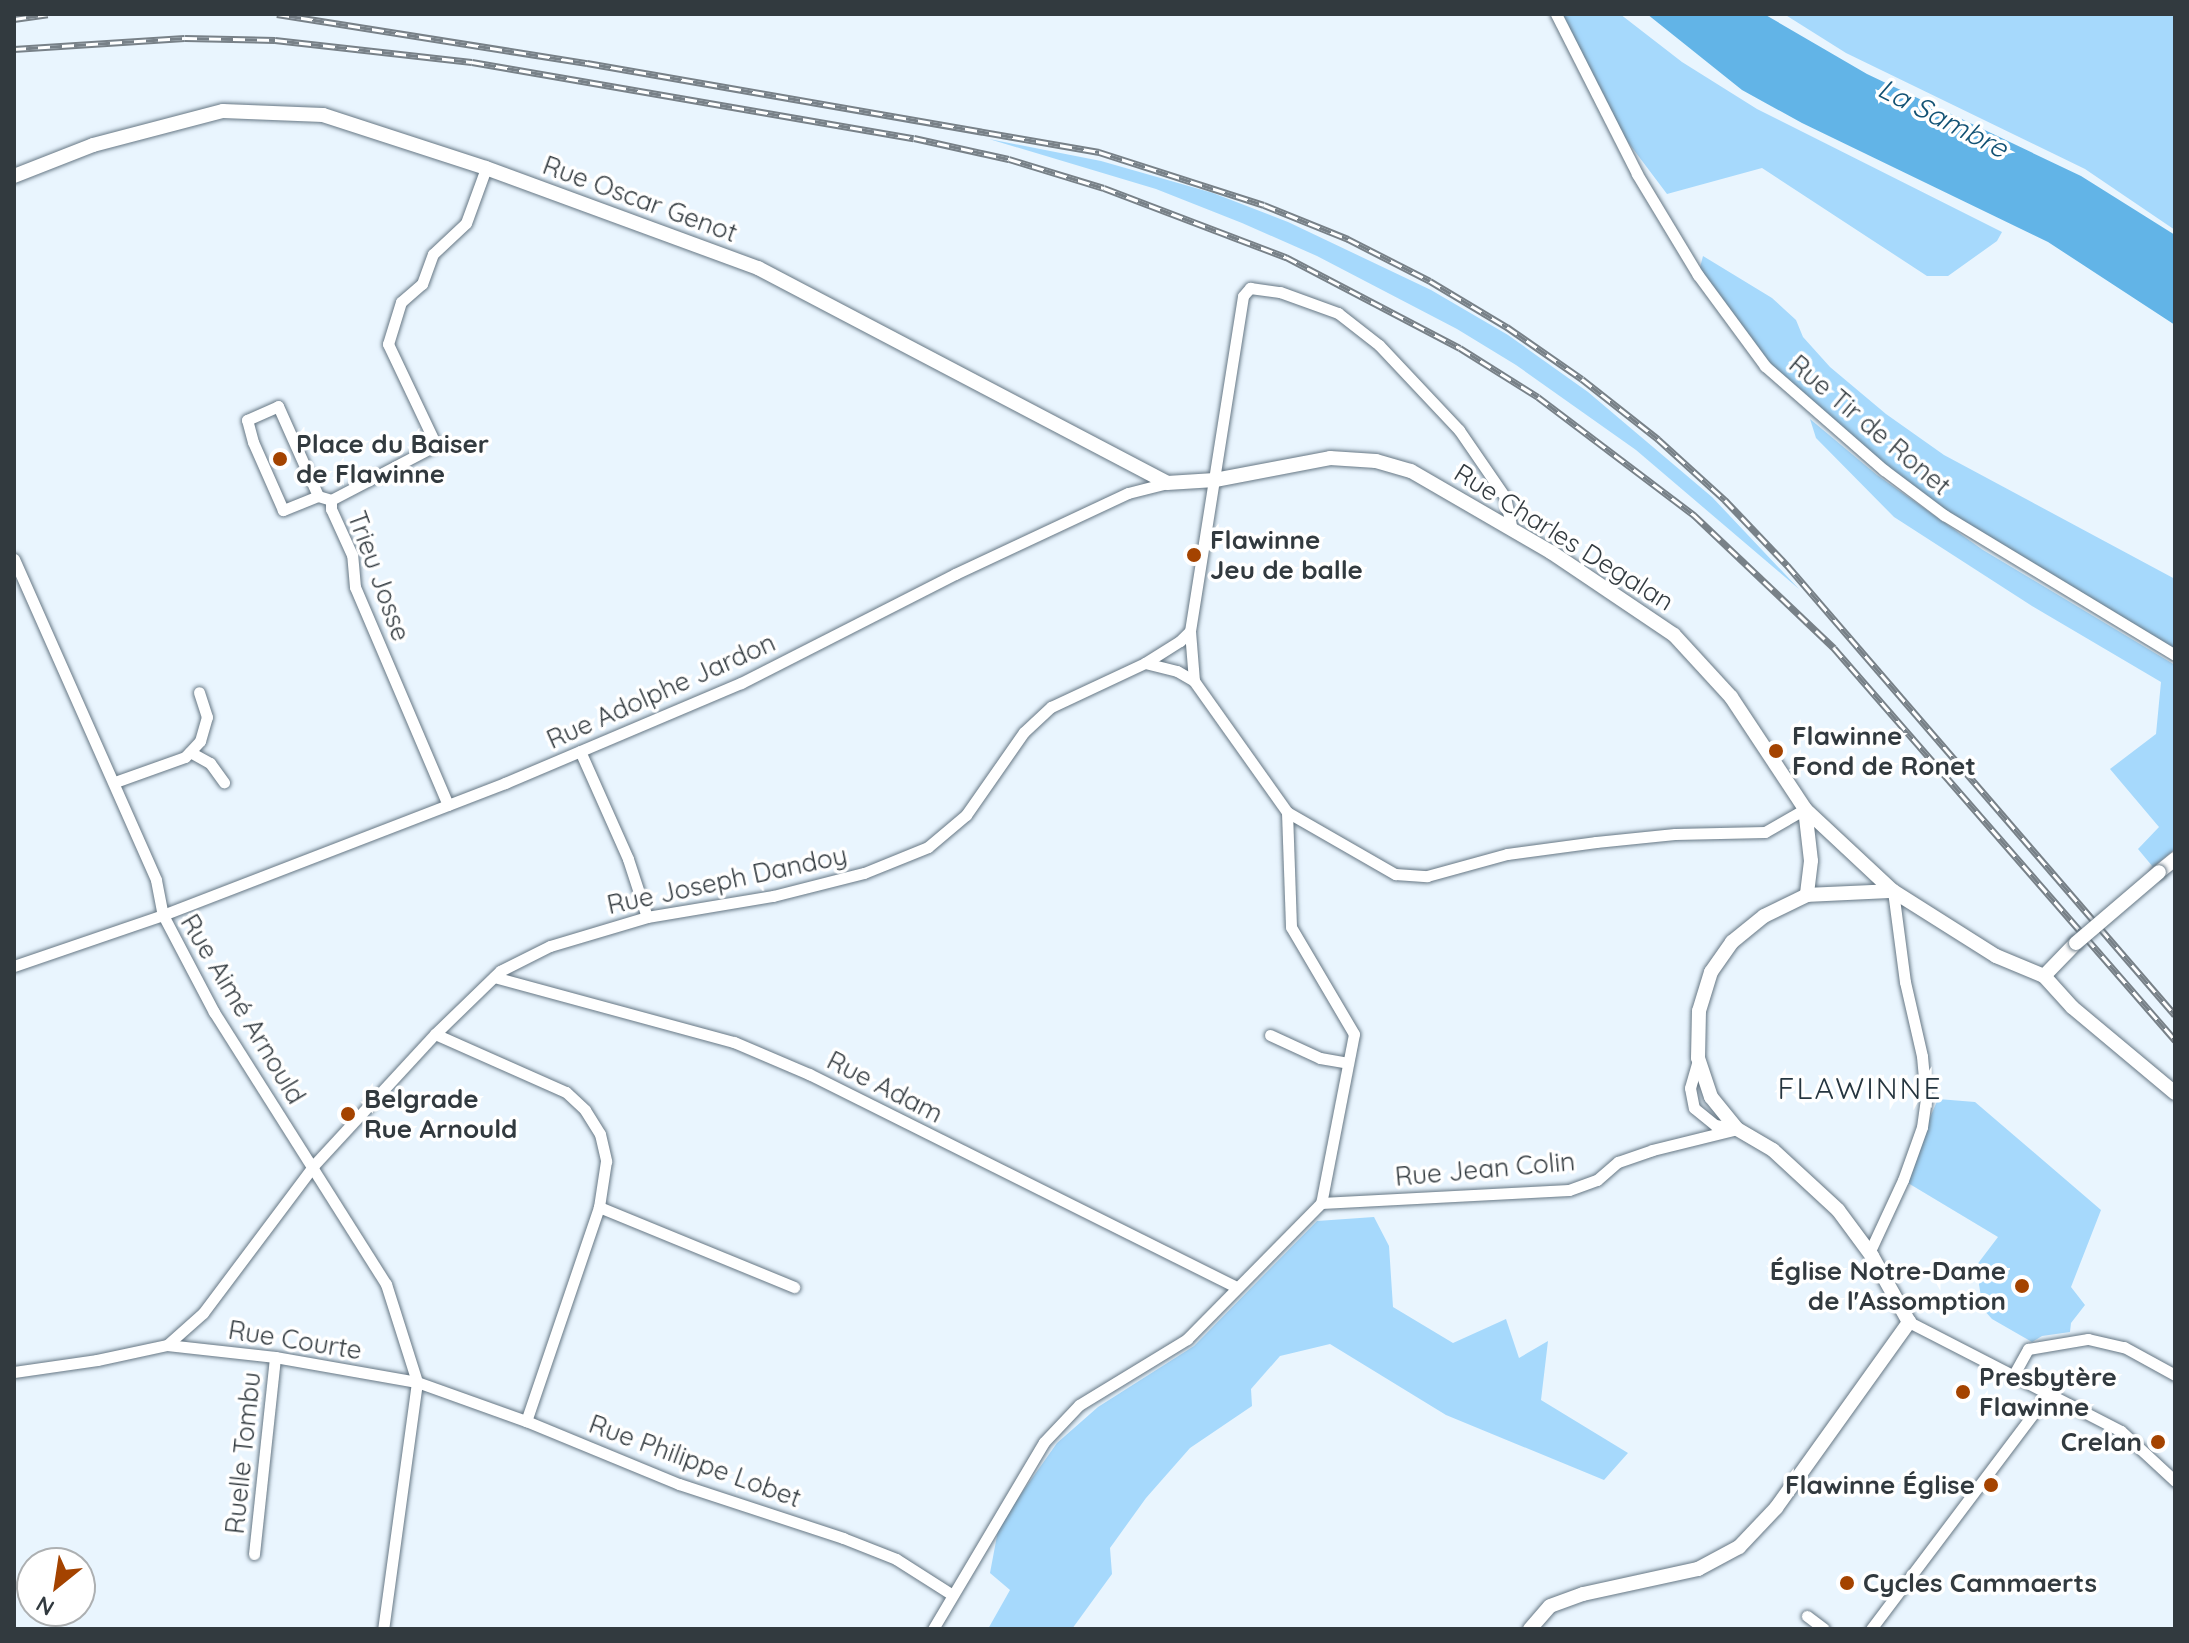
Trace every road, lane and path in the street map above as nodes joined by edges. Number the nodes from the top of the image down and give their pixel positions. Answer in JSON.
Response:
{"nodes":[{"id":1,"x":1556,"y":14,"type":"edge"},
{"id":2,"x":486,"y":168,"type":"junction"},
{"id":3,"x":14,"y":176,"type":"edge"},
{"id":4,"x":1215,"y":480,"type":"junction"},
{"id":5,"x":1167,"y":483,"type":"junction"},
{"id":6,"x":324,"y":498,"type":"junction"},
{"id":7,"x":1512,"y":529,"type":"junction"},
{"id":8,"x":14,"y":559,"type":"edge"},
{"id":9,"x":1190,"y":631,"type":"junction"},
{"id":10,"x":2175,"y":655,"type":"edge"},
{"id":11,"x":1145,"y":663,"type":"junction"},
{"id":12,"x":1194,"y":681,"type":"junction"},
{"id":13,"x":199,"y":692,"type":"dead end"},
{"id":14,"x":580,"y":751,"type":"junction"},
{"id":15,"x":190,"y":752,"type":"junction"},
{"id":16,"x":115,"y":782,"type":"junction"},
{"id":17,"x":224,"y":782,"type":"dead end"},
{"id":18,"x":448,"y":805,"type":"junction"},
{"id":19,"x":1805,"y":809,"type":"junction"},
{"id":20,"x":1287,"y":812,"type":"junction"},
{"id":21,"x":2175,"y":859,"type":"edge"},
{"id":22,"x":1893,"y":891,"type":"junction"},
{"id":23,"x":1807,"y":895,"type":"junction"},
{"id":24,"x":163,"y":915,"type":"junction"},
{"id":25,"x":647,"y":917,"type":"junction"},
{"id":26,"x":14,"y":966,"type":"edge"},
{"id":27,"x":2044,"y":976,"type":"junction"},
{"id":28,"x":494,"y":977,"type":"junction"},
{"id":29,"x":435,"y":1034,"type":"junction"},
{"id":30,"x":1270,"y":1035,"type":"dead end"},
{"id":31,"x":1347,"y":1063,"type":"junction"},
{"id":32,"x":2175,"y":1093,"type":"edge"},
{"id":33,"x":1737,"y":1129,"type":"junction"},
{"id":34,"x":314,"y":1165,"type":"junction"},
{"id":35,"x":1321,"y":1203,"type":"junction"},
{"id":36,"x":599,"y":1207,"type":"junction"},
{"id":37,"x":1870,"y":1251,"type":"junction"},
{"id":38,"x":794,"y":1287,"type":"dead end"},
{"id":39,"x":1236,"y":1287,"type":"junction"},
{"id":40,"x":1909,"y":1322,"type":"junction"},
{"id":41,"x":167,"y":1345,"type":"junction"},
{"id":42,"x":275,"y":1357,"type":"junction"},
{"id":43,"x":14,"y":1372,"type":"edge"},
{"id":44,"x":2175,"y":1375,"type":"edge"},
{"id":45,"x":2013,"y":1376,"type":"junction"},
{"id":46,"x":417,"y":1382,"type":"junction"},
{"id":47,"x":2048,"y":1394,"type":"junction"},
{"id":48,"x":526,"y":1421,"type":"junction"},
{"id":49,"x":2175,"y":1481,"type":"edge"},
{"id":50,"x":254,"y":1554,"type":"dead end"},
{"id":51,"x":951,"y":1594,"type":"junction"},
{"id":52,"x":1807,"y":1616,"type":"dead end"},
{"id":53,"x":383,"y":1629,"type":"edge"},
{"id":54,"x":933,"y":1629,"type":"edge"},
{"id":55,"x":1530,"y":1629,"type":"edge"},
{"id":56,"x":1824,"y":1629,"type":"edge"},
{"id":57,"x":1871,"y":1629,"type":"edge"}],
"edges":[{"from":1,"to":10,"type":"street","name":"Rue Tir de Ronet"},
{"from":2,"to":3,"type":"street","name":"Rue Oscar Genot"},
{"from":2,"to":5,"type":"street","name":"Rue Oscar Genot"},
{"from":2,"to":6,"type":"street","name":"Trieu Josse"},
{"from":4,"to":5,"type":"street"},
{"from":4,"to":7,"type":"street","name":"Rue Charles Degalan"},
{"from":4,"to":7,"type":"street"},
{"from":4,"to":9,"type":"street"},
{"from":5,"to":14,"type":"street","name":"Rue Adolphe Jardon"},
{"from":6,"to":6,"type":"street"},
{"from":6,"to":18,"type":"street","name":"Trieu Josse"},
{"from":7,"to":19,"type":"street","name":"Rue Charles Degalan"},
{"from":8,"to":16,"type":"street","name":"Rue Aimé Arnould"},
{"from":9,"to":11,"type":"street","name":"Rue Joseph Dandoy"},
{"from":9,"to":12,"type":"street"},
{"from":11,"to":12,"type":"street"},
{"from":11,"to":25,"type":"street","name":"Rue Joseph Dandoy"},
{"from":12,"to":20,"type":"street"},
{"from":13,"to":15,"type":"street"},
{"from":14,"to":18,"type":"street","name":"Rue Adolphe Jardon"},
{"from":14,"to":25,"type":"street"},
{"from":15,"to":16,"type":"street"},
{"from":15,"to":17,"type":"street"},
{"from":16,"to":24,"type":"street","name":"Rue Aimé Arnould"},
{"from":18,"to":24,"type":"street","name":"Rue Adolphe Jardon"},
{"from":19,"to":20,"type":"street"},
{"from":19,"to":22,"type":"street","name":"Rue Charles Degalan"},
{"from":19,"to":23,"type":"street","name":"Rue Charles Degalan"},
{"from":20,"to":31,"type":"street"},
{"from":21,"to":27,"type":"street","bridge":true},
{"from":22,"to":23,"type":"street"},
{"from":22,"to":27,"type":"street","name":"Rue Charles Degalan"},
{"from":22,"to":37,"type":"street"},
{"from":23,"to":33,"type":"street"},
{"from":24,"to":26,"type":"street","name":"Rue Adolphe Jardon"},
{"from":24,"to":34,"type":"street","name":"Rue Aimé Arnould"},
{"from":25,"to":28,"type":"street","name":"Rue Joseph Dandoy"},
{"from":27,"to":32,"type":"street"},
{"from":28,"to":29,"type":"street","name":"Rue Joseph Dandoy"},
{"from":28,"to":39,"type":"street","name":"Rue Adam"},
{"from":29,"to":34,"type":"street","name":"Rue Joseph Dandoy"},
{"from":29,"to":36,"type":"street"},
{"from":30,"to":31,"type":"street"},
{"from":31,"to":35,"type":"street"},
{"from":33,"to":35,"type":"street","name":"Rue Jean Colin"},
{"from":33,"to":37,"type":"street"},
{"from":34,"to":41,"type":"street","name":"Rue Joseph Dandoy"},
{"from":34,"to":46,"type":"street","name":"Rue Aimé Arnould"},
{"from":35,"to":39,"type":"street"},
{"from":36,"to":38,"type":"street"},
{"from":36,"to":48,"type":"street"},
{"from":37,"to":40,"type":"street"},
{"from":39,"to":51,"type":"street"},
{"from":40,"to":45,"type":"street"},
{"from":40,"to":55,"type":"street"},
{"from":41,"to":42,"type":"street","name":"Rue Courte"},
{"from":41,"to":43,"type":"street"},
{"from":42,"to":46,"type":"street","name":"Rue Courte"},
{"from":42,"to":50,"type":"street","name":"Ruelle Tombu"},
{"from":44,"to":45,"type":"street"},
{"from":45,"to":47,"type":"street"},
{"from":46,"to":48,"type":"street","name":"Rue Philippe Lobet"},
{"from":46,"to":53,"type":"street"},
{"from":47,"to":49,"type":"street"},
{"from":47,"to":57,"type":"street"},
{"from":48,"to":51,"type":"street","name":"Rue Philippe Lobet"},
{"from":51,"to":54,"type":"street"},
{"from":52,"to":56,"type":"street"}]}
